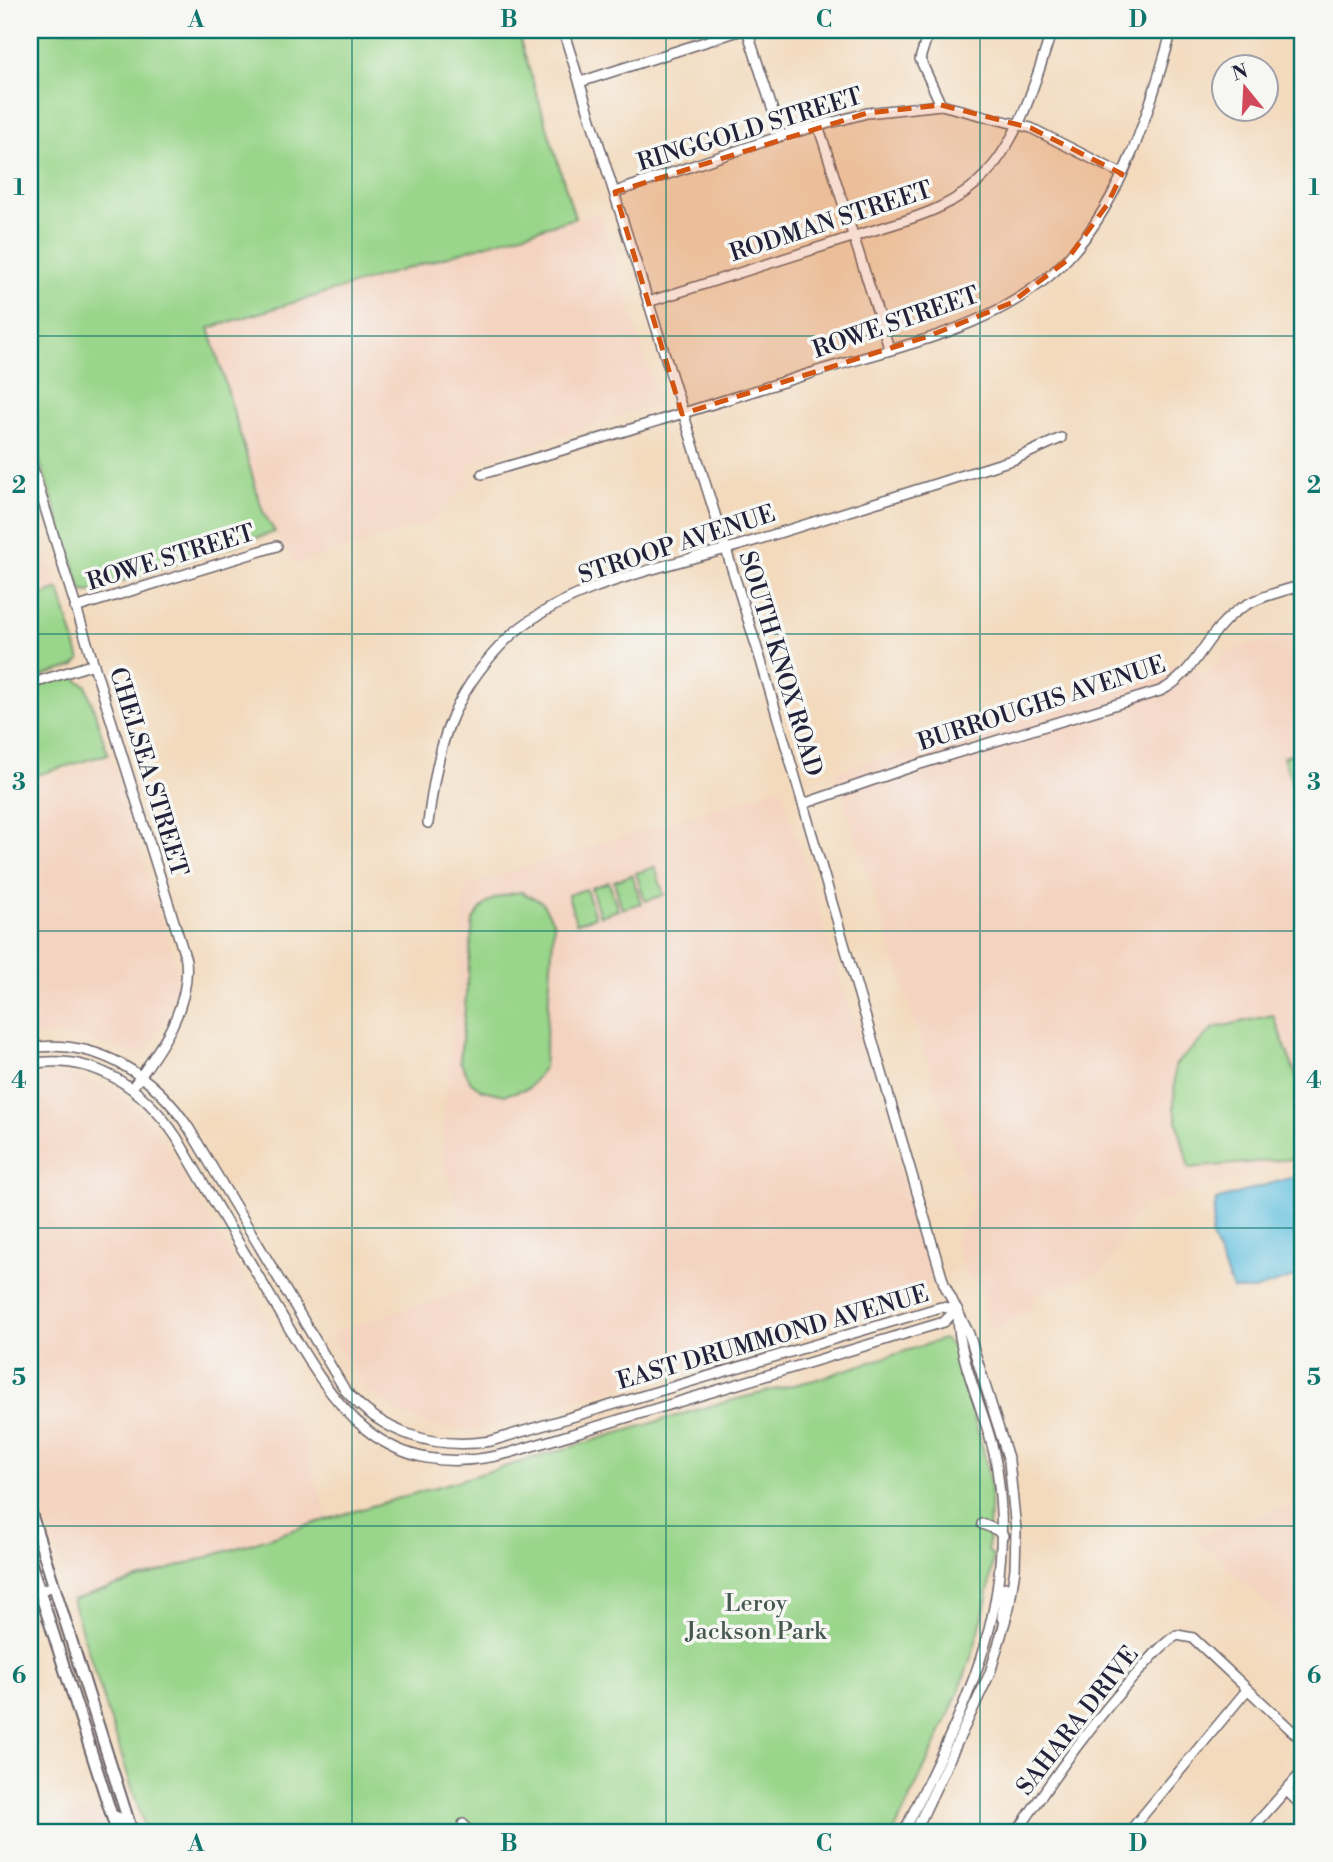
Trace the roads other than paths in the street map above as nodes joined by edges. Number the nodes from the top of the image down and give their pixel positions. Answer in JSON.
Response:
{"nodes":[{"id":1,"x":563,"y":30,"type":"edge"},
{"id":2,"x":742,"y":30,"type":"edge"},
{"id":3,"x":747,"y":30,"type":"edge"},
{"id":4,"x":929,"y":30,"type":"edge"},
{"id":5,"x":1052,"y":30,"type":"edge"},
{"id":6,"x":1172,"y":30,"type":"edge"},
{"id":7,"x":580,"y":82,"type":"junction"},
{"id":8,"x":941,"y":105,"type":"junction"},
{"id":9,"x":1018,"y":124,"type":"junction"},
{"id":10,"x":819,"y":128,"type":"junction"},
{"id":11,"x":781,"y":136,"type":"junction"},
{"id":12,"x":1122,"y":174,"type":"junction"},
{"id":13,"x":615,"y":192,"type":"junction"},
{"id":14,"x":853,"y":237,"type":"junction"},
{"id":15,"x":648,"y":302,"type":"junction"},
{"id":16,"x":889,"y":348,"type":"junction"},
{"id":17,"x":682,"y":414,"type":"junction"},
{"id":18,"x":1061,"y":438,"type":"dead end"},
{"id":19,"x":30,"y":460,"type":"edge"},
{"id":20,"x":31,"y":471,"type":"edge"},
{"id":21,"x":482,"y":474,"type":"dead end"},
{"id":22,"x":277,"y":546,"type":"dead end"},
{"id":23,"x":725,"y":550,"type":"junction"},
{"id":24,"x":1303,"y":585,"type":"edge"},
{"id":25,"x":75,"y":608,"type":"junction"},
{"id":26,"x":94,"y":664,"type":"junction"},
{"id":27,"x":30,"y":684,"type":"edge"},
{"id":28,"x":803,"y":804,"type":"junction"},
{"id":29,"x":428,"y":823,"type":"dead end"},
{"id":30,"x":30,"y":1048,"type":"edge"},
{"id":31,"x":30,"y":1064,"type":"edge"},
{"id":32,"x":141,"y":1075,"type":"junction"},
{"id":33,"x":132,"y":1088,"type":"junction"},
{"id":34,"x":957,"y":1310,"type":"junction"},
{"id":35,"x":30,"y":1510,"type":"edge"},
{"id":36,"x":982,"y":1524,"type":"dead end"},
{"id":37,"x":1002,"y":1534,"type":"junction"},
{"id":38,"x":30,"y":1561,"type":"edge"},
{"id":39,"x":54,"y":1586,"type":"junction"},
{"id":40,"x":35,"y":1592,"type":"edge"},
{"id":41,"x":1000,"y":1644,"type":"junction"},
{"id":42,"x":1247,"y":1690,"type":"junction"},
{"id":43,"x":1303,"y":1741,"type":"edge"},
{"id":44,"x":1303,"y":1771,"type":"edge"},
{"id":45,"x":1287,"y":1791,"type":"junction"},
{"id":46,"x":1303,"y":1807,"type":"edge"},
{"id":47,"x":111,"y":1816,"type":"junction"},
{"id":48,"x":117,"y":1832,"type":"edge"},
{"id":49,"x":124,"y":1832,"type":"edge"},
{"id":50,"x":132,"y":1832,"type":"edge"},
{"id":51,"x":905,"y":1832,"type":"edge"},
{"id":52,"x":915,"y":1832,"type":"edge"},
{"id":53,"x":1017,"y":1832,"type":"edge"},
{"id":54,"x":1129,"y":1832,"type":"edge"},
{"id":55,"x":1250,"y":1832,"type":"edge"}],
"edges":[{"from":1,"to":7,"type":"street","name":"SOUTH KNOX ROAD"},
{"from":2,"to":7,"type":"street"},
{"from":3,"to":11,"type":"street"},
{"from":4,"to":8,"type":"street"},
{"from":5,"to":9,"type":"street","name":"RODMAN STREET"},
{"from":6,"to":12,"type":"street","name":"ROWE STREET"},
{"from":7,"to":13,"type":"street","name":"SOUTH KNOX ROAD"},
{"from":8,"to":9,"type":"street"},
{"from":8,"to":10,"type":"street","name":"RINGGOLD STREET"},
{"from":9,"to":12,"type":"street"},
{"from":9,"to":14,"type":"street","name":"RODMAN STREET"},
{"from":10,"to":11,"type":"street","name":"RINGGOLD STREET"},
{"from":10,"to":14,"type":"street"},
{"from":11,"to":13,"type":"street","name":"RINGGOLD STREET"},
{"from":12,"to":16,"type":"street","name":"ROWE STREET"},
{"from":13,"to":15,"type":"street","name":"SOUTH KNOX ROAD"},
{"from":14,"to":15,"type":"street","name":"RODMAN STREET"},
{"from":14,"to":16,"type":"street"},
{"from":15,"to":17,"type":"street","name":"SOUTH KNOX ROAD"},
{"from":16,"to":17,"type":"street","name":"ROWE STREET"},
{"from":17,"to":21,"type":"street","name":"ROWE STREET"},
{"from":17,"to":23,"type":"street","name":"SOUTH KNOX ROAD"},
{"from":18,"to":23,"type":"street","name":"STROOP AVENUE"},
{"from":19,"to":20,"type":"street","name":"CHELSEA STREET"},
{"from":20,"to":25,"type":"street","name":"CHELSEA STREET"},
{"from":22,"to":25,"type":"street","name":"ROWE STREET"},
{"from":23,"to":28,"type":"street","name":"SOUTH KNOX ROAD"},
{"from":23,"to":29,"type":"street","name":"STROOP AVENUE"},
{"from":24,"to":28,"type":"street","name":"BURROUGHS AVENUE"},
{"from":25,"to":26,"type":"street","name":"CHELSEA STREET"},
{"from":26,"to":27,"type":"street"},
{"from":26,"to":32,"type":"street","name":"CHELSEA STREET"},
{"from":28,"to":34,"type":"street","name":"SOUTH KNOX ROAD"},
{"from":30,"to":32,"type":"street","name":"EAST DRUMMOND AVENUE"},
{"from":31,"to":33,"type":"street","name":"EAST DRUMMOND AVENUE"},
{"from":32,"to":33,"type":"street","name":"CHELSEA STREET"},
{"from":32,"to":34,"type":"street","name":"EAST DRUMMOND AVENUE"},
{"from":33,"to":34,"type":"street","name":"EAST DRUMMOND AVENUE"},
{"from":34,"to":37,"type":"street"},
{"from":34,"to":41,"type":"street","name":"SOUTH KNOX ROAD"},
{"from":35,"to":39,"type":"main road"},
{"from":36,"to":37,"type":"street"},
{"from":37,"to":41,"type":"street"},
{"from":37,"to":51,"type":"street"},
{"from":38,"to":40,"type":"main road"},
{"from":39,"to":40,"type":"street"},
{"from":39,"to":50,"type":"main road"},
{"from":40,"to":47,"type":"main road"},
{"from":41,"to":52,"type":"street"},
{"from":42,"to":43,"type":"street"},
{"from":42,"to":53,"type":"street","name":"SAHARA DRIVE"},
{"from":42,"to":54,"type":"street"},
{"from":44,"to":45,"type":"street"},
{"from":45,"to":46,"type":"street"},
{"from":45,"to":55,"type":"street"},
{"from":47,"to":48,"type":"main road"},
{"from":47,"to":49,"type":"main road"}]}
